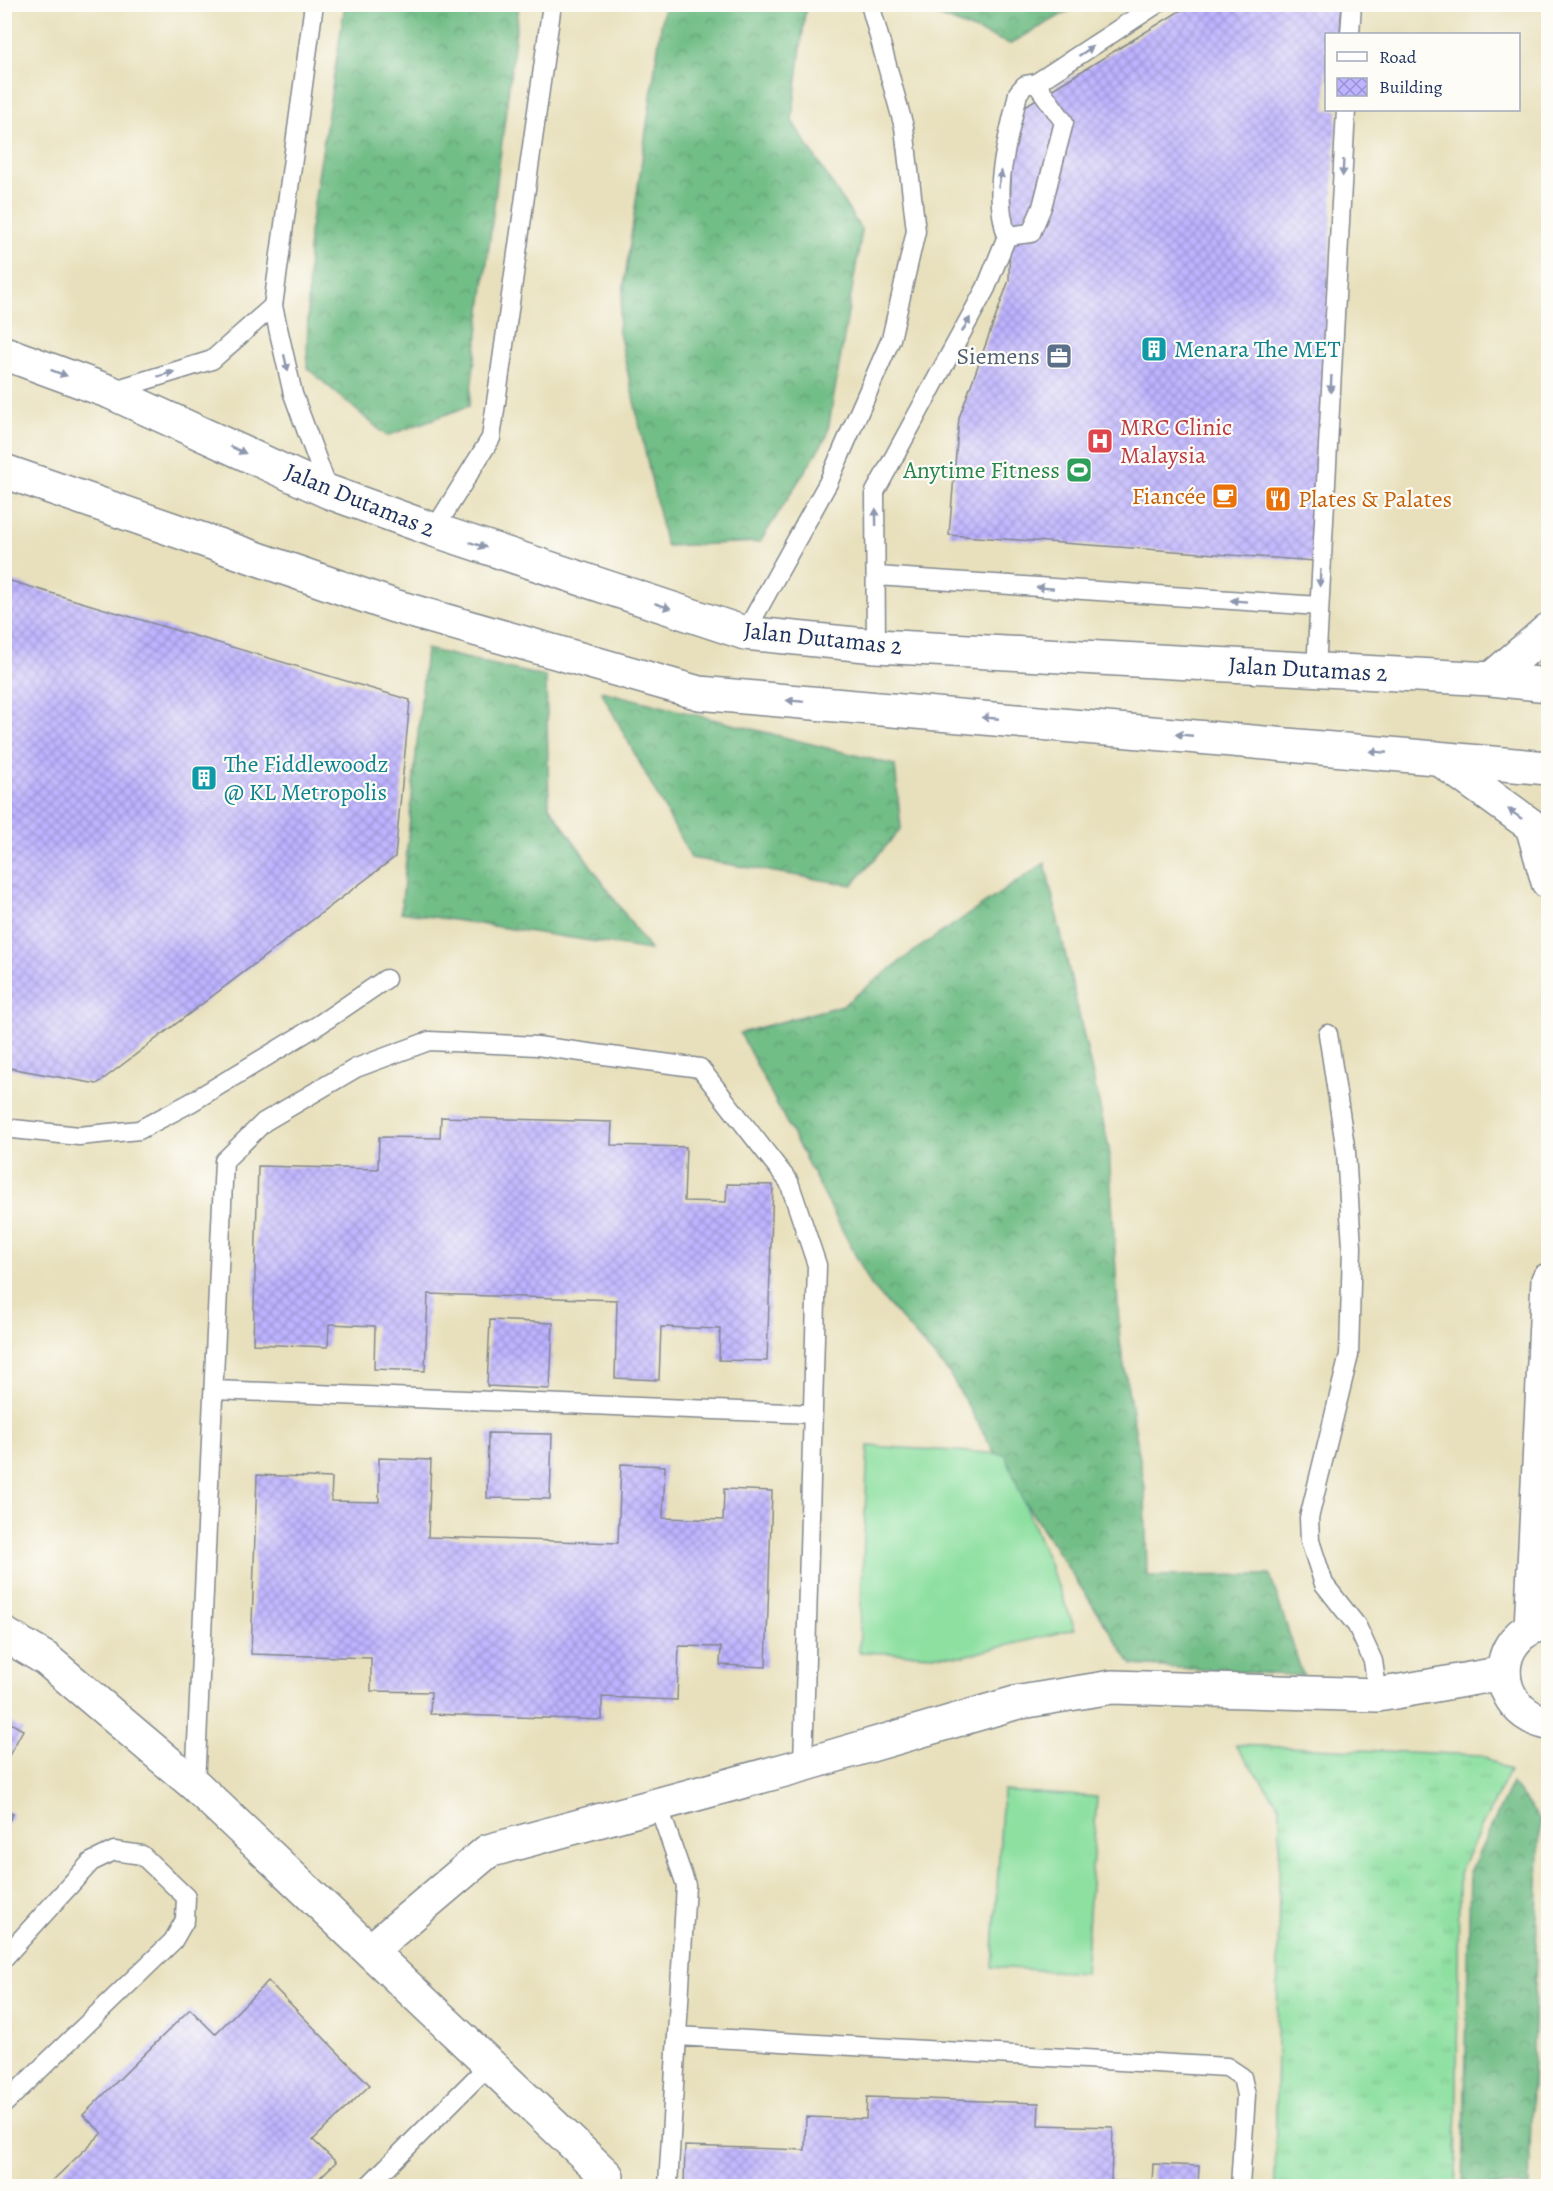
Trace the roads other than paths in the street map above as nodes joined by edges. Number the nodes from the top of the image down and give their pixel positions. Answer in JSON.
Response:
{"nodes":[{"id":1,"x":314,"y":4,"type":"edge"},
{"id":2,"x":552,"y":4,"type":"edge"},
{"id":3,"x":870,"y":4,"type":"edge"},
{"id":4,"x":1157,"y":4,"type":"edge"},
{"id":5,"x":1352,"y":4,"type":"edge"},
{"id":6,"x":1350,"y":33,"type":"edge"},
{"id":7,"x":1036,"y":83,"type":"junction"},
{"id":8,"x":1346,"y":111,"type":"edge"},
{"id":9,"x":1007,"y":236,"type":"junction"},
{"id":10,"x":273,"y":306,"type":"junction"},
{"id":11,"x":4,"y":353,"type":"edge"},
{"id":12,"x":110,"y":392,"type":"junction"},
{"id":13,"x":4,"y":471,"type":"edge"},
{"id":14,"x":329,"y":492,"type":"junction"},
{"id":15,"x":434,"y":530,"type":"junction"},
{"id":16,"x":877,"y":576,"type":"junction"},
{"id":17,"x":1319,"y":606,"type":"junction"},
{"id":18,"x":1548,"y":630,"type":"edge"},
{"id":19,"x":745,"y":633,"type":"junction"},
{"id":20,"x":876,"y":646,"type":"junction"},
{"id":21,"x":1316,"y":670,"type":"junction"},
{"id":22,"x":1491,"y":679,"type":"junction"},
{"id":23,"x":1548,"y":685,"type":"edge"},
{"id":24,"x":1436,"y":757,"type":"junction"},
{"id":25,"x":1548,"y":768,"type":"edge"},
{"id":26,"x":1548,"y":882,"type":"edge"},
{"id":27,"x":386,"y":980,"type":"dead end"},
{"id":28,"x":1328,"y":1034,"type":"dead end"},
{"id":29,"x":4,"y":1128,"type":"edge"},
{"id":30,"x":1548,"y":1280,"type":"edge"},
{"id":31,"x":215,"y":1390,"type":"junction"},
{"id":32,"x":813,"y":1414,"type":"junction"},
{"id":33,"x":1540,"y":1625,"type":"edge"},
{"id":34,"x":4,"y":1634,"type":"edge"},
{"id":35,"x":1504,"y":1673,"type":"junction"},
{"id":36,"x":1378,"y":1695,"type":"junction"},
{"id":37,"x":1548,"y":1723,"type":"edge"},
{"id":38,"x":803,"y":1765,"type":"junction"},
{"id":39,"x":195,"y":1785,"type":"junction"},
{"id":40,"x":658,"y":1805,"type":"junction"},
{"id":41,"x":371,"y":1950,"type":"junction"},
{"id":42,"x":4,"y":1958,"type":"edge"},
{"id":43,"x":677,"y":2036,"type":"junction"},
{"id":44,"x":490,"y":2064,"type":"junction"},
{"id":45,"x":4,"y":2104,"type":"edge"},
{"id":46,"x":607,"y":2181,"type":"edge"},
{"id":47,"x":368,"y":2187,"type":"edge"},
{"id":48,"x":668,"y":2187,"type":"edge"},
{"id":49,"x":1240,"y":2187,"type":"edge"}],
"edges":[{"from":1,"to":10,"type":"lane"},
{"from":2,"to":15,"type":"lane"},
{"from":3,"to":19,"type":"lane"},
{"from":7,"to":4,"type":"lane","one_way":true},
{"from":5,"to":6,"type":"lane"},
{"from":9,"to":7,"type":"lane","one_way":true},
{"from":7,"to":9,"type":"lane"},
{"from":8,"to":17,"type":"lane","one_way":true},
{"from":16,"to":9,"type":"lane","one_way":true},
{"from":12,"to":10,"type":"lane","one_way":true},
{"from":10,"to":14,"type":"lane","one_way":true},
{"from":11,"to":12,"type":"street","name":"Jalan Dutamas 2","one_way":true},
{"from":12,"to":14,"type":"street","name":"Jalan Dutamas 2","one_way":true},
{"from":24,"to":13,"type":"street","one_way":true},
{"from":14,"to":15,"type":"street","name":"Jalan Dutamas 2"},
{"from":15,"to":19,"type":"street","name":"Jalan Dutamas 2","one_way":true},
{"from":17,"to":16,"type":"lane","one_way":true},
{"from":16,"to":20,"type":"lane"},
{"from":17,"to":21,"type":"lane"},
{"from":18,"to":22,"type":"street"},
{"from":19,"to":20,"type":"street","name":"Jalan Dutamas 2"},
{"from":20,"to":21,"type":"street","name":"Jalan Dutamas 2"},
{"from":21,"to":22,"type":"street","name":"Jalan Dutamas 2"},
{"from":22,"to":23,"type":"street","name":"Jalan Dutamas 2"},
{"from":24,"to":25,"type":"street"},
{"from":26,"to":24,"type":"street","one_way":true},
{"from":27,"to":29,"type":"lane"},
{"from":28,"to":36,"type":"lane"},
{"from":30,"to":33,"type":"street"},
{"from":31,"to":32,"type":"lane"},
{"from":31,"to":32,"type":"lane"},
{"from":31,"to":39,"type":"lane"},
{"from":32,"to":38,"type":"lane"},
{"from":33,"to":35,"type":"street"},
{"from":34,"to":39,"type":"street"},
{"from":35,"to":36,"type":"street"},
{"from":35,"to":37,"type":"street"},
{"from":36,"to":38,"type":"street"},
{"from":38,"to":40,"type":"street"},
{"from":39,"to":41,"type":"street"},
{"from":40,"to":41,"type":"street"},
{"from":40,"to":43,"type":"lane"},
{"from":41,"to":44,"type":"street"},
{"from":42,"to":45,"type":"lane"},
{"from":43,"to":48,"type":"lane"},
{"from":43,"to":49,"type":"lane"},
{"from":44,"to":46,"type":"street"},
{"from":44,"to":47,"type":"lane"}]}
